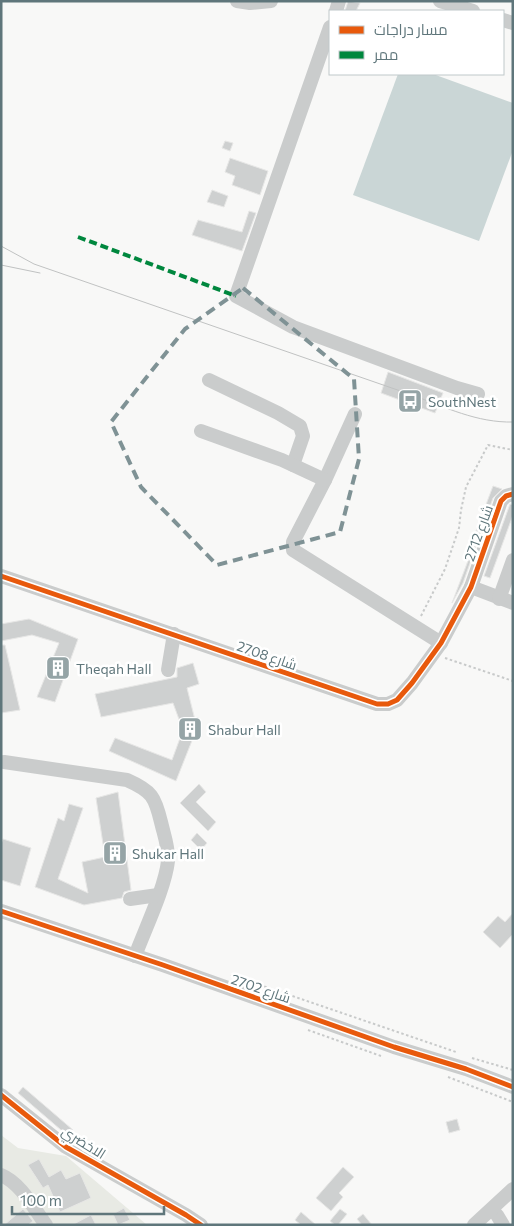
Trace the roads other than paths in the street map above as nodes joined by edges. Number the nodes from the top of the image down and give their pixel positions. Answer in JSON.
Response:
{"nodes":[{"id":1,"x":237,"y":1,"type":"edge"},
{"id":2,"x":271,"y":1,"type":"edge"},
{"id":3,"x":440,"y":1,"type":"edge"},
{"id":4,"x":470,"y":10,"type":"edge"},
{"id":5,"x":329,"y":29,"type":"edge"},
{"id":6,"x":209,"y":380,"type":"dead end"},
{"id":7,"x":478,"y":394,"type":"dead end"},
{"id":8,"x":355,"y":414,"type":"dead end"},
{"id":9,"x":201,"y":431,"type":"dead end"},
{"id":10,"x":293,"y":465,"type":"junction"},
{"id":11,"x":325,"y":480,"type":"junction"},
{"id":12,"x":513,"y":494,"type":"edge"},
{"id":13,"x":513,"y":560,"type":"edge"},
{"id":14,"x":1,"y":576,"type":"edge"},
{"id":15,"x":471,"y":587,"type":"junction"},
{"id":16,"x":498,"y":599,"type":"junction"},
{"id":17,"x":513,"y":603,"type":"edge"},
{"id":18,"x":174,"y":634,"type":"junction"},
{"id":19,"x":438,"y":648,"type":"junction"},
{"id":20,"x":168,"y":670,"type":"dead end"},
{"id":21,"x":4,"y":762,"type":"dead end"},
{"id":22,"x":158,"y":895,"type":"junction"},
{"id":23,"x":130,"y":899,"type":"dead end"},
{"id":24,"x":1,"y":911,"type":"edge"},
{"id":25,"x":135,"y":956,"type":"junction"},
{"id":26,"x":513,"y":1087,"type":"edge"},
{"id":27,"x":1,"y":1095,"type":"edge"},
{"id":28,"x":1,"y":1175,"type":"edge"},
{"id":29,"x":513,"y":1189,"type":"edge"},
{"id":30,"x":513,"y":1200,"type":"edge"},
{"id":31,"x":161,"y":1201,"type":"junction"},
{"id":32,"x":500,"y":1220,"type":"edge"},
{"id":33,"x":46,"y":1225,"type":"edge"},
{"id":34,"x":183,"y":1225,"type":"edge"},
{"id":35,"x":200,"y":1225,"type":"edge"},
{"id":36,"x":474,"y":1225,"type":"edge"},
{"id":37,"x":487,"y":1225,"type":"edge"}],
"edges":[{"from":1,"to":2,"type":"street"},
{"from":3,"to":4,"type":"street"},
{"from":5,"to":7,"type":"street"},
{"from":6,"to":10,"type":"street"},
{"from":8,"to":11,"type":"street"},
{"from":9,"to":10,"type":"street"},
{"from":10,"to":11,"type":"street"},
{"from":11,"to":19,"type":"street"},
{"from":12,"to":15,"type":"street","name":"شارع 2712"},
{"from":13,"to":16,"type":"street"},
{"from":14,"to":18,"type":"street","name":"شارع 2708"},
{"from":15,"to":16,"type":"street"},
{"from":15,"to":19,"type":"street","name":"شارع 2708"},
{"from":16,"to":17,"type":"street"},
{"from":18,"to":19,"type":"street","name":"شارع 2708"},
{"from":18,"to":20,"type":"street"},
{"from":21,"to":22,"type":"street"},
{"from":22,"to":23,"type":"street"},
{"from":22,"to":25,"type":"street"},
{"from":24,"to":25,"type":"street","name":"شارع 2702"},
{"from":25,"to":26,"type":"street","name":"شارع 2702"},
{"from":27,"to":31,"type":"street","name":"الاخضري"},
{"from":28,"to":33,"type":"street"},
{"from":29,"to":36,"type":"street"},
{"from":30,"to":32,"type":"street"},
{"from":31,"to":34,"type":"street","name":"الاخضري"},
{"from":31,"to":35,"type":"street","name":"الاخضري"},
{"from":32,"to":37,"type":"street"}]}
